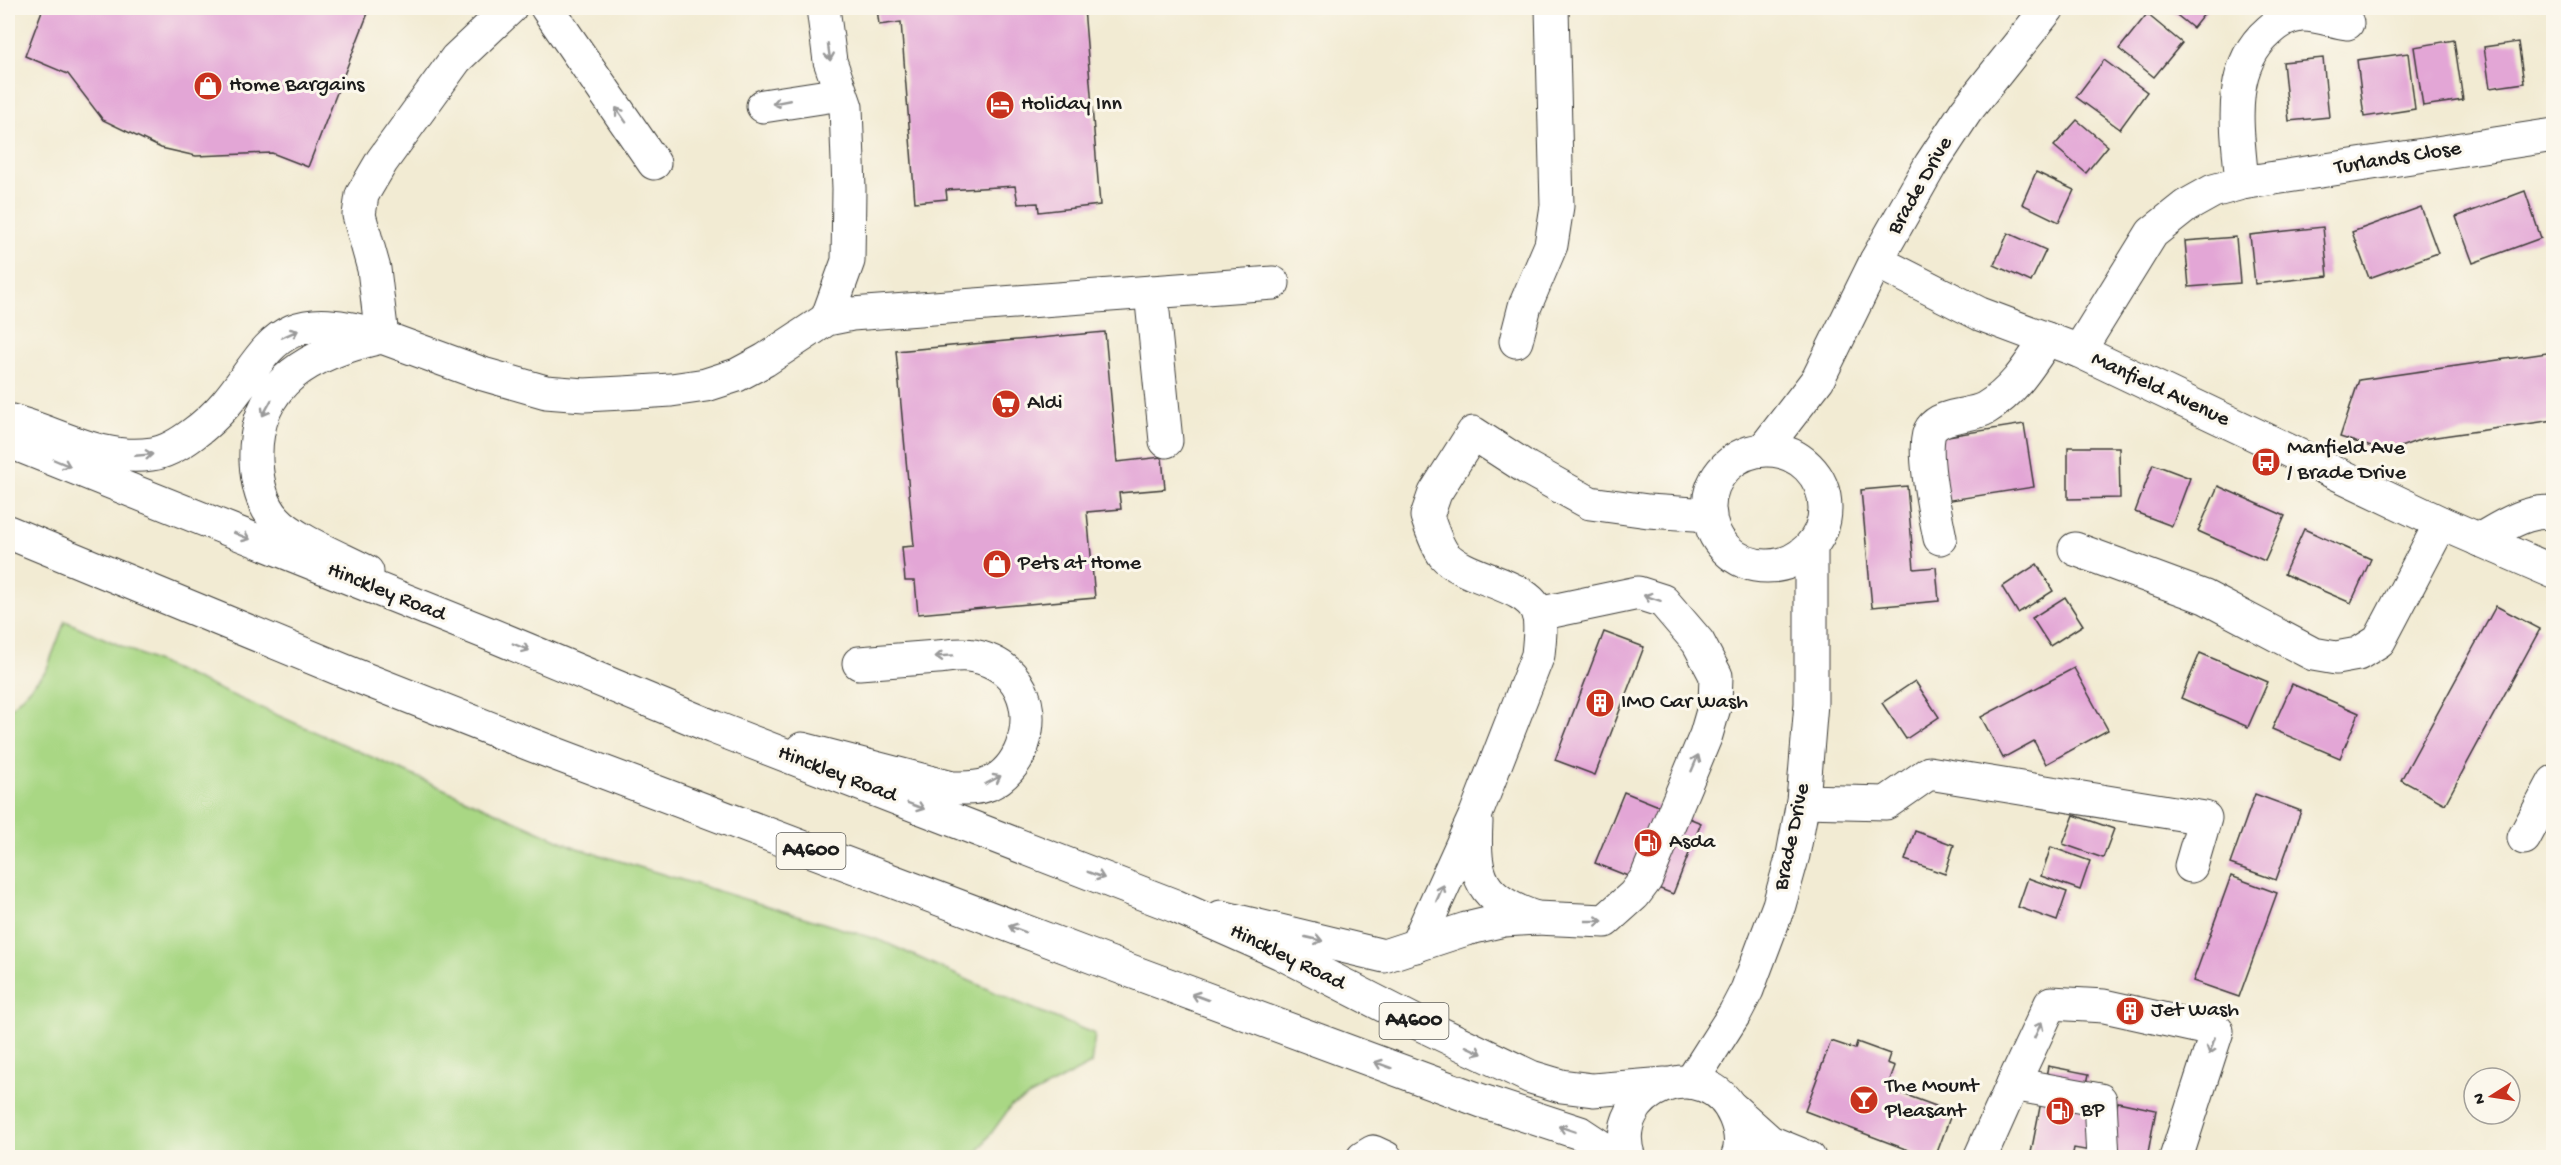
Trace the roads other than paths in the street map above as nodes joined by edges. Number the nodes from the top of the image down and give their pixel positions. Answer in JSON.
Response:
{"nodes":[{"id":1,"x":510,"y":8,"type":"edge"},
{"id":2,"x":546,"y":8,"type":"edge"},
{"id":3,"x":823,"y":8,"type":"edge"},
{"id":4,"x":1552,"y":8,"type":"edge"},
{"id":5,"x":2048,"y":8,"type":"edge"},
{"id":6,"x":2346,"y":23,"type":"dead end"},
{"id":7,"x":841,"y":94,"type":"junction"},
{"id":8,"x":763,"y":106,"type":"dead end"},
{"id":9,"x":2553,"y":135,"type":"edge"},
{"id":10,"x":654,"y":163,"type":"dead end"},
{"id":11,"x":2242,"y":183,"type":"junction"},
{"id":12,"x":1876,"y":261,"type":"junction"},
{"id":13,"x":1273,"y":282,"type":"dead end"},
{"id":14,"x":1151,"y":292,"type":"junction"},
{"id":15,"x":827,"y":319,"type":"junction"},
{"id":16,"x":382,"y":337,"type":"junction"},
{"id":17,"x":2047,"y":339,"type":"junction"},
{"id":18,"x":1516,"y":341,"type":"dead end"},
{"id":19,"x":2079,"y":351,"type":"junction"},
{"id":20,"x":1818,"y":379,"type":"junction"},
{"id":21,"x":8,"y":420,"type":"edge"},
{"id":22,"x":8,"y":441,"type":"edge"},
{"id":23,"x":1166,"y":441,"type":"dead end"},
{"id":24,"x":1764,"y":449,"type":"junction"},
{"id":25,"x":1797,"y":457,"type":"junction"},
{"id":26,"x":2553,"y":513,"type":"edge"},
{"id":27,"x":1710,"y":515,"type":"junction"},
{"id":28,"x":2441,"y":523,"type":"junction"},
{"id":29,"x":8,"y":532,"type":"edge"},
{"id":30,"x":1940,"y":538,"type":"dead end"},
{"id":31,"x":2479,"y":540,"type":"junction"},
{"id":32,"x":1811,"y":548,"type":"junction"},
{"id":33,"x":2075,"y":549,"type":"dead end"},
{"id":34,"x":1778,"y":566,"type":"junction"},
{"id":35,"x":2553,"y":572,"type":"edge"},
{"id":36,"x":1538,"y":614,"type":"junction"},
{"id":37,"x":487,"y":633,"type":"junction"},
{"id":38,"x":1809,"y":653,"type":"junction"},
{"id":39,"x":859,"y":663,"type":"dead end"},
{"id":40,"x":713,"y":726,"type":"junction"},
{"id":41,"x":2553,"y":782,"type":"edge"},
{"id":42,"x":1803,"y":801,"type":"junction"},
{"id":43,"x":1476,"y":814,"type":"junction"},
{"id":44,"x":2524,"y":838,"type":"dead end"},
{"id":45,"x":2191,"y":866,"type":"dead end"},
{"id":46,"x":1175,"y":906,"type":"junction"},
{"id":47,"x":1536,"y":918,"type":"junction"},
{"id":48,"x":1416,"y":946,"type":"junction"},
{"id":49,"x":2013,"y":1084,"type":"junction"},
{"id":50,"x":1702,"y":1092,"type":"junction"},
{"id":51,"x":1364,"y":1158,"type":"edge"},
{"id":52,"x":1386,"y":1158,"type":"edge"},
{"id":53,"x":1617,"y":1158,"type":"edge"},
{"id":54,"x":1629,"y":1158,"type":"edge"},
{"id":55,"x":1737,"y":1158,"type":"edge"},
{"id":56,"x":1809,"y":1158,"type":"edge"},
{"id":57,"x":1980,"y":1158,"type":"edge"},
{"id":58,"x":2103,"y":1158,"type":"edge"},
{"id":59,"x":2176,"y":1158,"type":"edge"}],
"edges":[{"from":1,"to":16,"type":"main road"},
{"from":10,"to":2,"type":"main road","one_way":true},
{"from":3,"to":7,"type":"main road","one_way":true},
{"from":4,"to":18,"type":"main road"},
{"from":5,"to":12,"type":"main road","name":"Brade Drive"},
{"from":6,"to":11,"type":"main road"},
{"from":7,"to":8,"type":"main road","one_way":true},
{"from":7,"to":15,"type":"main road"},
{"from":9,"to":11,"type":"main road","name":"Turlands Close"},
{"from":11,"to":19,"type":"main road","name":"Turlands Close"},
{"from":12,"to":17,"type":"main road","name":"Manfield Avenue"},
{"from":12,"to":20,"type":"main road","name":"Brade Drive"},
{"from":13,"to":14,"type":"main road"},
{"from":14,"to":15,"type":"main road"},
{"from":14,"to":23,"type":"main road"},
{"from":15,"to":16,"type":"main road"},
{"from":21,"to":16,"type":"main road","one_way":true},
{"from":16,"to":37,"type":"main road","one_way":true},
{"from":17,"to":19,"type":"main road","name":"Manfield Avenue"},
{"from":17,"to":30,"type":"main road"},
{"from":19,"to":28,"type":"main road","name":"Manfield Avenue"},
{"from":20,"to":24,"type":"main road","name":"Brade Drive"},
{"from":20,"to":25,"type":"main road","name":"Brade Drive"},
{"from":22,"to":37,"type":"main road","name":"Hinckley Road","number":"A4600","one_way":true},
{"from":24,"to":25,"type":"main road"},
{"from":24,"to":27,"type":"main road"},
{"from":25,"to":32,"type":"main road"},
{"from":26,"to":31,"type":"main road"},
{"from":27,"to":34,"type":"main road"},
{"from":27,"to":36,"type":"main road"},
{"from":28,"to":31,"type":"main road","name":"Manfield Avenue"},
{"from":28,"to":33,"type":"main road"},
{"from":53,"to":29,"type":"main road","number":"A4600","one_way":true},
{"from":31,"to":35,"type":"main road","name":"Manfield Avenue"},
{"from":32,"to":34,"type":"main road"},
{"from":32,"to":38,"type":"main road","name":"Brade Drive"},
{"from":34,"to":38,"type":"main road","name":"Brade Drive"},
{"from":36,"to":43,"type":"main road"},
{"from":47,"to":36,"type":"main road","one_way":true},
{"from":37,"to":40,"type":"main road","name":"Hinckley Road","number":"A4600","one_way":true},
{"from":38,"to":42,"type":"main road","name":"Brade Drive"},
{"from":40,"to":39,"type":"main road","one_way":true},
{"from":40,"to":46,"type":"main road","name":"Hinckley Road","number":"A4600","one_way":true},
{"from":41,"to":44,"type":"main road"},
{"from":42,"to":45,"type":"main road"},
{"from":42,"to":50,"type":"main road","name":"Brade Drive"},
{"from":43,"to":47,"type":"main road"},
{"from":48,"to":43,"type":"main road","one_way":true},
{"from":46,"to":48,"type":"main road","one_way":true},
{"from":46,"to":50,"type":"main road","name":"Hinckley Road","number":"A4600","one_way":true},
{"from":47,"to":48,"type":"main road"},
{"from":49,"to":57,"type":"main road"},
{"from":49,"to":58,"type":"main road"},
{"from":49,"to":59,"type":"main road","one_way":true},
{"from":50,"to":54,"type":"main road"},
{"from":50,"to":55,"type":"main road"},
{"from":50,"to":56,"type":"main road"},
{"from":51,"to":52,"type":"main road"}]}
